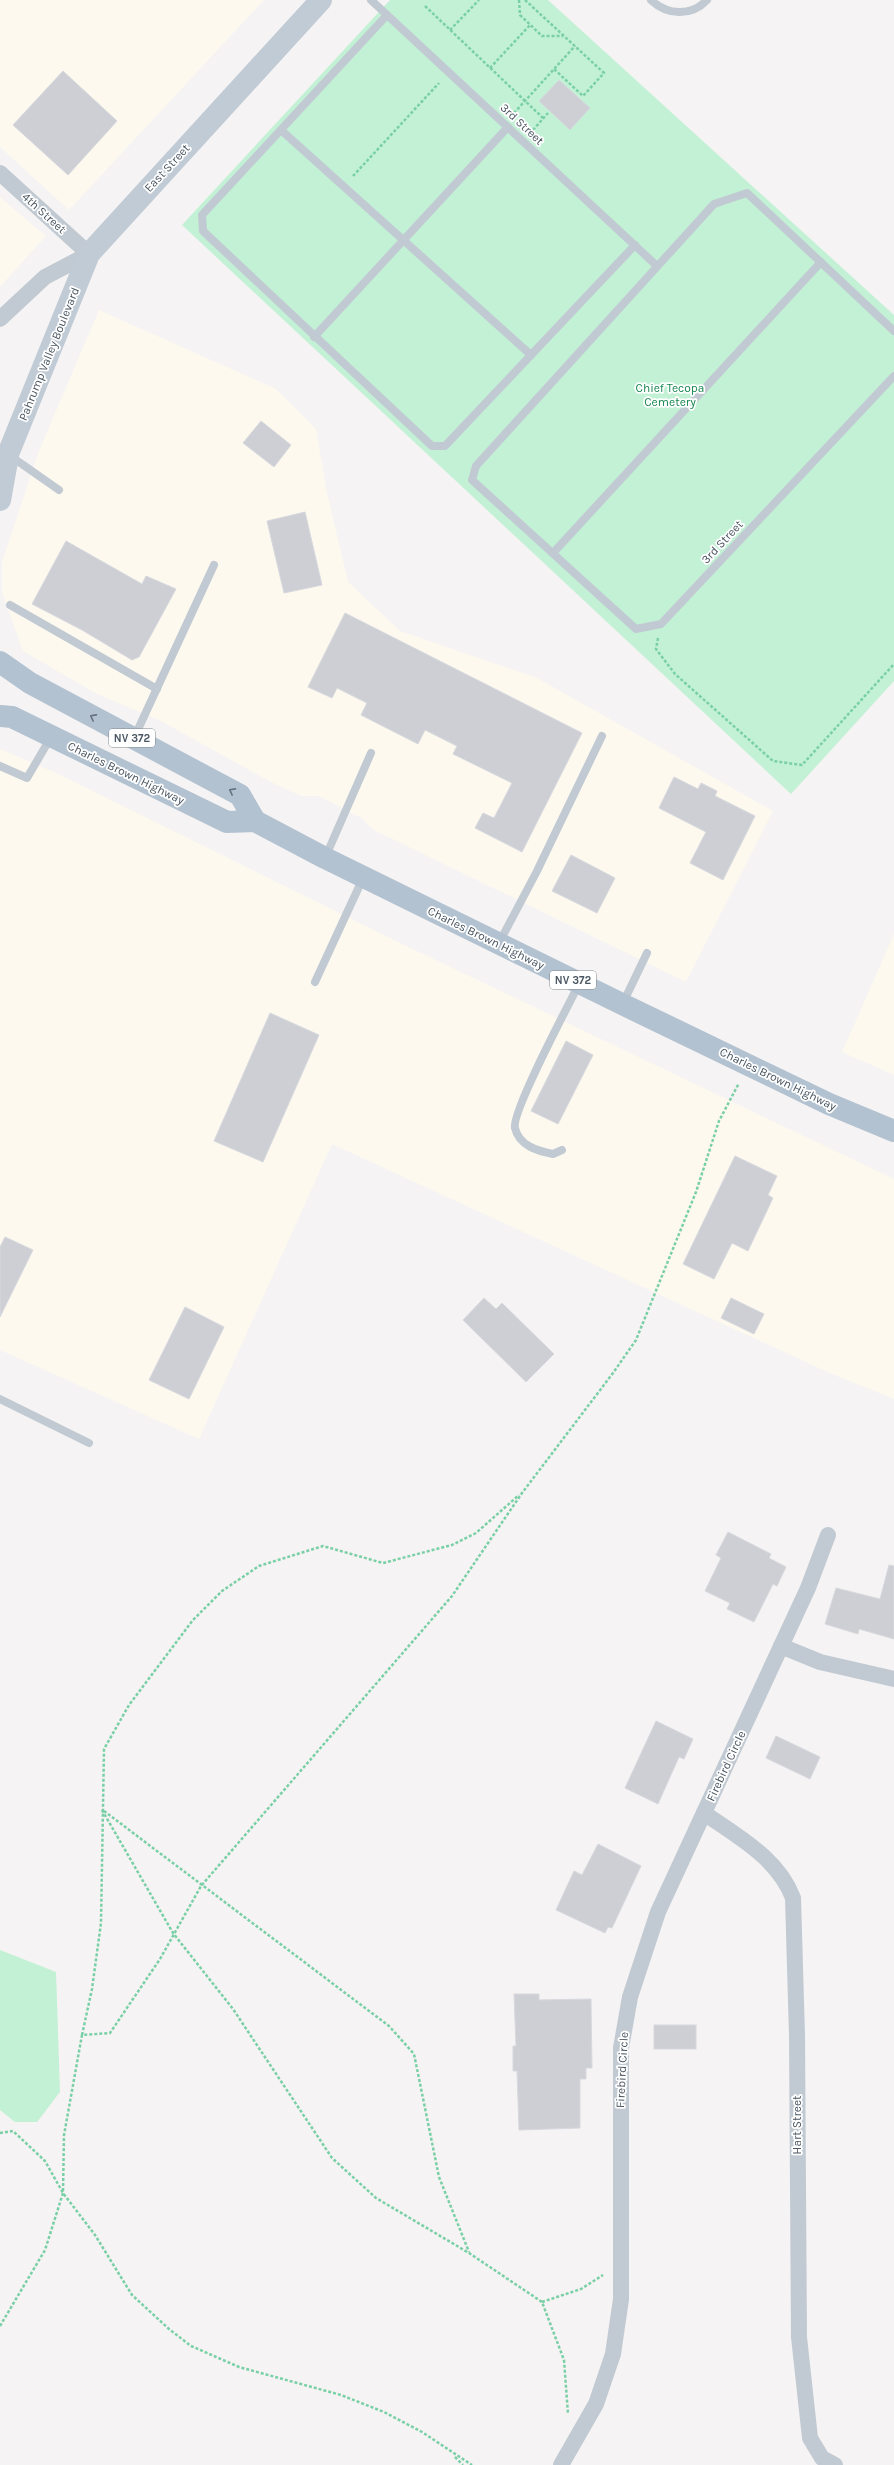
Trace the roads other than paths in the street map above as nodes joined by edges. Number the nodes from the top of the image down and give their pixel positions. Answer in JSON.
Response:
{"nodes":[{"id":1,"x":321,"y":0,"type":"edge"},
{"id":2,"x":371,"y":0,"type":"edge"},
{"id":3,"x":651,"y":0,"type":"edge"},
{"id":4,"x":707,"y":0,"type":"edge"},
{"id":5,"x":387,"y":15,"type":"junction"},
{"id":6,"x":506,"y":125,"type":"junction"},
{"id":7,"x":281,"y":130,"type":"junction"},
{"id":8,"x":0,"y":174,"type":"edge"},
{"id":9,"x":404,"y":240,"type":"junction"},
{"id":10,"x":635,"y":245,"type":"junction"},
{"id":11,"x":89,"y":254,"type":"junction"},
{"id":12,"x":821,"y":262,"type":"junction"},
{"id":13,"x":657,"y":266,"type":"junction"},
{"id":14,"x":0,"y":319,"type":"edge"},
{"id":15,"x":894,"y":331,"type":"edge"},
{"id":16,"x":314,"y":337,"type":"junction"},
{"id":17,"x":531,"y":355,"type":"junction"},
{"id":18,"x":894,"y":376,"type":"edge"},
{"id":19,"x":4,"y":462,"type":"edge"},
{"id":20,"x":59,"y":490,"type":"dead end"},
{"id":21,"x":0,"y":500,"type":"edge"},
{"id":22,"x":553,"y":554,"type":"junction"},
{"id":23,"x":214,"y":565,"type":"dead end"},
{"id":24,"x":10,"y":605,"type":"dead end"},
{"id":25,"x":0,"y":662,"type":"edge"},
{"id":26,"x":157,"y":688,"type":"junction"},
{"id":27,"x":0,"y":716,"type":"edge"},
{"id":28,"x":602,"y":736,"type":"dead end"},
{"id":29,"x":51,"y":737,"type":"junction"},
{"id":30,"x":134,"y":739,"type":"junction"},
{"id":31,"x":371,"y":753,"type":"dead end"},
{"id":32,"x":0,"y":766,"type":"edge"},
{"id":33,"x":255,"y":821,"type":"junction"},
{"id":34,"x":325,"y":858,"type":"junction"},
{"id":35,"x":363,"y":877,"type":"junction"},
{"id":36,"x":499,"y":944,"type":"junction"},
{"id":37,"x":647,"y":953,"type":"dead end"},
{"id":38,"x":315,"y":982,"type":"dead end"},
{"id":39,"x":580,"y":983,"type":"junction"},
{"id":40,"x":622,"y":1004,"type":"junction"},
{"id":41,"x":894,"y":1131,"type":"edge"},
{"id":42,"x":562,"y":1150,"type":"dead end"},
{"id":43,"x":0,"y":1400,"type":"edge"},
{"id":44,"x":89,"y":1443,"type":"dead end"},
{"id":45,"x":828,"y":1536,"type":"dead end"},
{"id":46,"x":781,"y":1646,"type":"junction"},
{"id":47,"x":894,"y":1679,"type":"edge"},
{"id":48,"x":704,"y":1813,"type":"junction"},
{"id":49,"x":561,"y":2465,"type":"edge"},
{"id":50,"x":835,"y":2465,"type":"edge"}],
"edges":[{"from":1,"to":11,"type":"street","name":"East Street"},
{"from":2,"to":5,"type":"lane","name":"3rd Street"},
{"from":3,"to":4,"type":"lane"},
{"from":5,"to":6,"type":"lane","name":"3rd Street"},
{"from":5,"to":7,"type":"lane"},
{"from":6,"to":9,"type":"lane"},
{"from":6,"to":10,"type":"lane","name":"3rd Street"},
{"from":7,"to":9,"type":"lane"},
{"from":7,"to":16,"type":"lane"},
{"from":8,"to":11,"type":"street","name":"4th Street"},
{"from":9,"to":16,"type":"lane"},
{"from":9,"to":17,"type":"lane"},
{"from":10,"to":13,"type":"lane","name":"3rd Street"},
{"from":10,"to":17,"type":"lane"},
{"from":11,"to":14,"type":"street","name":"East Street"},
{"from":11,"to":19,"type":"street","name":"Pahrump Valley Boulevard"},
{"from":12,"to":13,"type":"lane"},
{"from":12,"to":15,"type":"lane"},
{"from":12,"to":22,"type":"lane"},
{"from":13,"to":22,"type":"lane"},
{"from":16,"to":17,"type":"lane"},
{"from":18,"to":22,"type":"lane","name":"3rd Street"},
{"from":19,"to":20,"type":"lane"},
{"from":19,"to":21,"type":"street","name":"Pahrump Valley Boulevard"},
{"from":23,"to":26,"type":"lane"},
{"from":24,"to":26,"type":"lane"},
{"from":30,"to":25,"type":"main road","number":"NV 372","one_way":true},
{"from":26,"to":30,"type":"lane"},
{"from":27,"to":29,"type":"main road","name":"Charles Brown Highway","number":"NV 372"},
{"from":28,"to":36,"type":"lane"},
{"from":29,"to":32,"type":"lane"},
{"from":29,"to":33,"type":"main road","name":"Charles Brown Highway","number":"NV 372"},
{"from":33,"to":30,"type":"main road","number":"NV 372","one_way":true},
{"from":31,"to":34,"type":"lane"},
{"from":33,"to":34,"type":"main road","name":"Charles Brown Highway","number":"NV 372"},
{"from":34,"to":35,"type":"main road","name":"Charles Brown Highway","number":"NV 372"},
{"from":35,"to":36,"type":"main road","name":"Charles Brown Highway","number":"NV 372"},
{"from":35,"to":38,"type":"lane"},
{"from":36,"to":39,"type":"main road","name":"Charles Brown Highway","number":"NV 372"},
{"from":37,"to":40,"type":"lane"},
{"from":39,"to":40,"type":"main road","name":"Charles Brown Highway","number":"NV 372"},
{"from":39,"to":42,"type":"lane"},
{"from":40,"to":41,"type":"main road","name":"Charles Brown Highway","number":"NV 372"},
{"from":43,"to":44,"type":"lane"},
{"from":45,"to":46,"type":"street","name":"Firebird Circle"},
{"from":46,"to":47,"type":"street"},
{"from":46,"to":48,"type":"street","name":"Firebird Circle"},
{"from":48,"to":49,"type":"street","name":"Firebird Circle"},
{"from":48,"to":50,"type":"street","name":"Hart Street"}]}
